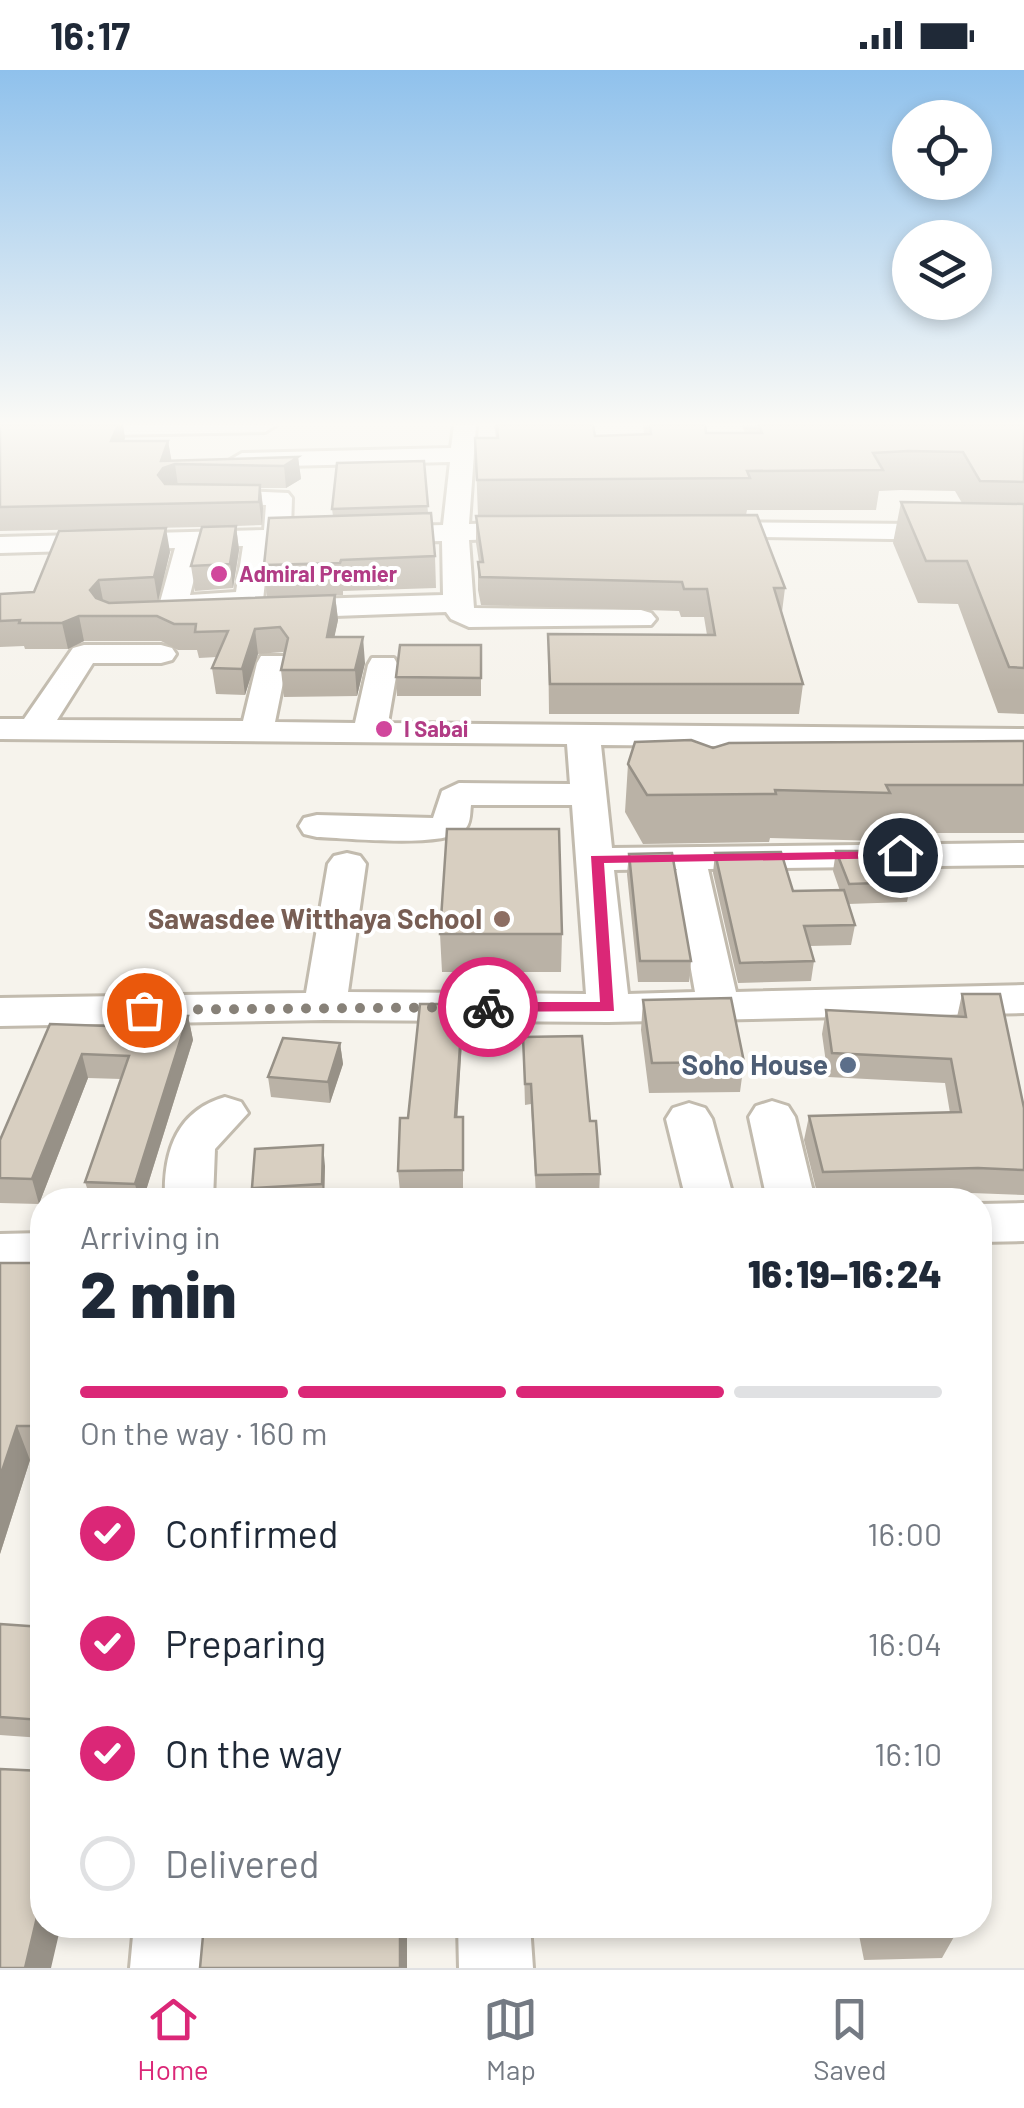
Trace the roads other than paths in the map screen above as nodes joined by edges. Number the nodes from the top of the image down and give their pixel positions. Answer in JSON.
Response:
{"nodes":[{"id":1,"x":276,"y":514,"type":"edge"},
{"id":2,"x":456,"y":514,"type":"edge"},
{"id":3,"x":687,"y":529,"type":"edge"},
{"id":4,"x":554,"y":530,"type":"edge"},
{"id":5,"x":455,"y":533,"type":"junction"},
{"id":6,"x":1024,"y":533,"type":"edge"},
{"id":7,"x":267,"y":537,"type":"junction"},
{"id":8,"x":191,"y":540,"type":"junction"},
{"id":9,"x":0,"y":545,"type":"edge"},
{"id":10,"x":457,"y":603,"type":"junction"},
{"id":11,"x":152,"y":614,"type":"edge"},
{"id":12,"x":641,"y":620,"type":"dead end"},
{"id":13,"x":161,"y":654,"type":"dead end"},
{"id":14,"x":272,"y":662,"type":"dead end"},
{"id":15,"x":382,"y":665,"type":"dead end"},
{"id":16,"x":35,"y":728,"type":"junction"},
{"id":17,"x":0,"y":729,"type":"edge"},
{"id":18,"x":257,"y":730,"type":"junction"},
{"id":19,"x":370,"y":732,"type":"junction"},
{"id":20,"x":583,"y":733,"type":"junction"},
{"id":21,"x":1024,"y":739,"type":"edge"},
{"id":22,"x":601,"y":782,"type":"junction"},
{"id":23,"x":317,"y":826,"type":"dead end"},
{"id":24,"x":1024,"y":854,"type":"edge"},
{"id":25,"x":596,"y":859,"type":"junction"},
{"id":26,"x":712,"y":861,"type":"junction"},
{"id":27,"x":347,"y":864,"type":"dead end"},
{"id":28,"x":1024,"y":998,"type":"edge"},
{"id":29,"x":718,"y":1004,"type":"junction"},
{"id":30,"x":325,"y":1006,"type":"junction"},
{"id":31,"x":608,"y":1008,"type":"junction"},
{"id":32,"x":0,"y":1012,"type":"edge"},
{"id":33,"x":224,"y":1112,"type":"dead end"},
{"id":34,"x":772,"y":1117,"type":"dead end"},
{"id":35,"x":689,"y":1120,"type":"dead end"},
{"id":36,"x":190,"y":1188,"type":"edge"},
{"id":37,"x":707,"y":1188,"type":"edge"},
{"id":38,"x":787,"y":1188,"type":"edge"},
{"id":39,"x":992,"y":1222,"type":"edge"},
{"id":40,"x":1024,"y":1222,"type":"edge"},
{"id":41,"x":30,"y":1253,"type":"edge"},
{"id":42,"x":0,"y":1254,"type":"edge"},
{"id":43,"x":169,"y":1938,"type":"edge"},
{"id":44,"x":495,"y":1938,"type":"edge"},
{"id":45,"x":167,"y":1968,"type":"edge"},
{"id":46,"x":496,"y":1968,"type":"edge"}],
"edges":[{"from":1,"to":7,"type":"street"},
{"from":2,"to":5,"type":"street"},
{"from":3,"to":6,"type":"street"},
{"from":4,"to":5,"type":"street"},
{"from":5,"to":7,"type":"street"},
{"from":5,"to":10,"type":"street"},
{"from":7,"to":8,"type":"street"},
{"from":7,"to":8,"type":"street"},
{"from":8,"to":9,"type":"street"},
{"from":10,"to":11,"type":"street"},
{"from":10,"to":12,"type":"street"},
{"from":13,"to":16,"type":"street"},
{"from":14,"to":18,"type":"street"},
{"from":15,"to":19,"type":"street"},
{"from":16,"to":17,"type":"street"},
{"from":16,"to":18,"type":"street"},
{"from":18,"to":19,"type":"street"},
{"from":19,"to":20,"type":"street"},
{"from":20,"to":21,"type":"street"},
{"from":20,"to":22,"type":"street"},
{"from":22,"to":23,"type":"street"},
{"from":22,"to":25,"type":"street"},
{"from":24,"to":26,"type":"street"},
{"from":25,"to":26,"type":"street"},
{"from":25,"to":31,"type":"street"},
{"from":26,"to":29,"type":"street"},
{"from":27,"to":30,"type":"street"},
{"from":28,"to":29,"type":"street"},
{"from":29,"to":31,"type":"street"},
{"from":30,"to":31,"type":"street"},
{"from":30,"to":32,"type":"street"},
{"from":33,"to":36,"type":"street"},
{"from":34,"to":38,"type":"street"},
{"from":35,"to":37,"type":"street"},
{"from":39,"to":40,"type":"street"},
{"from":41,"to":42,"type":"street"},
{"from":43,"to":45,"type":"street"},
{"from":44,"to":46,"type":"street"}]}
